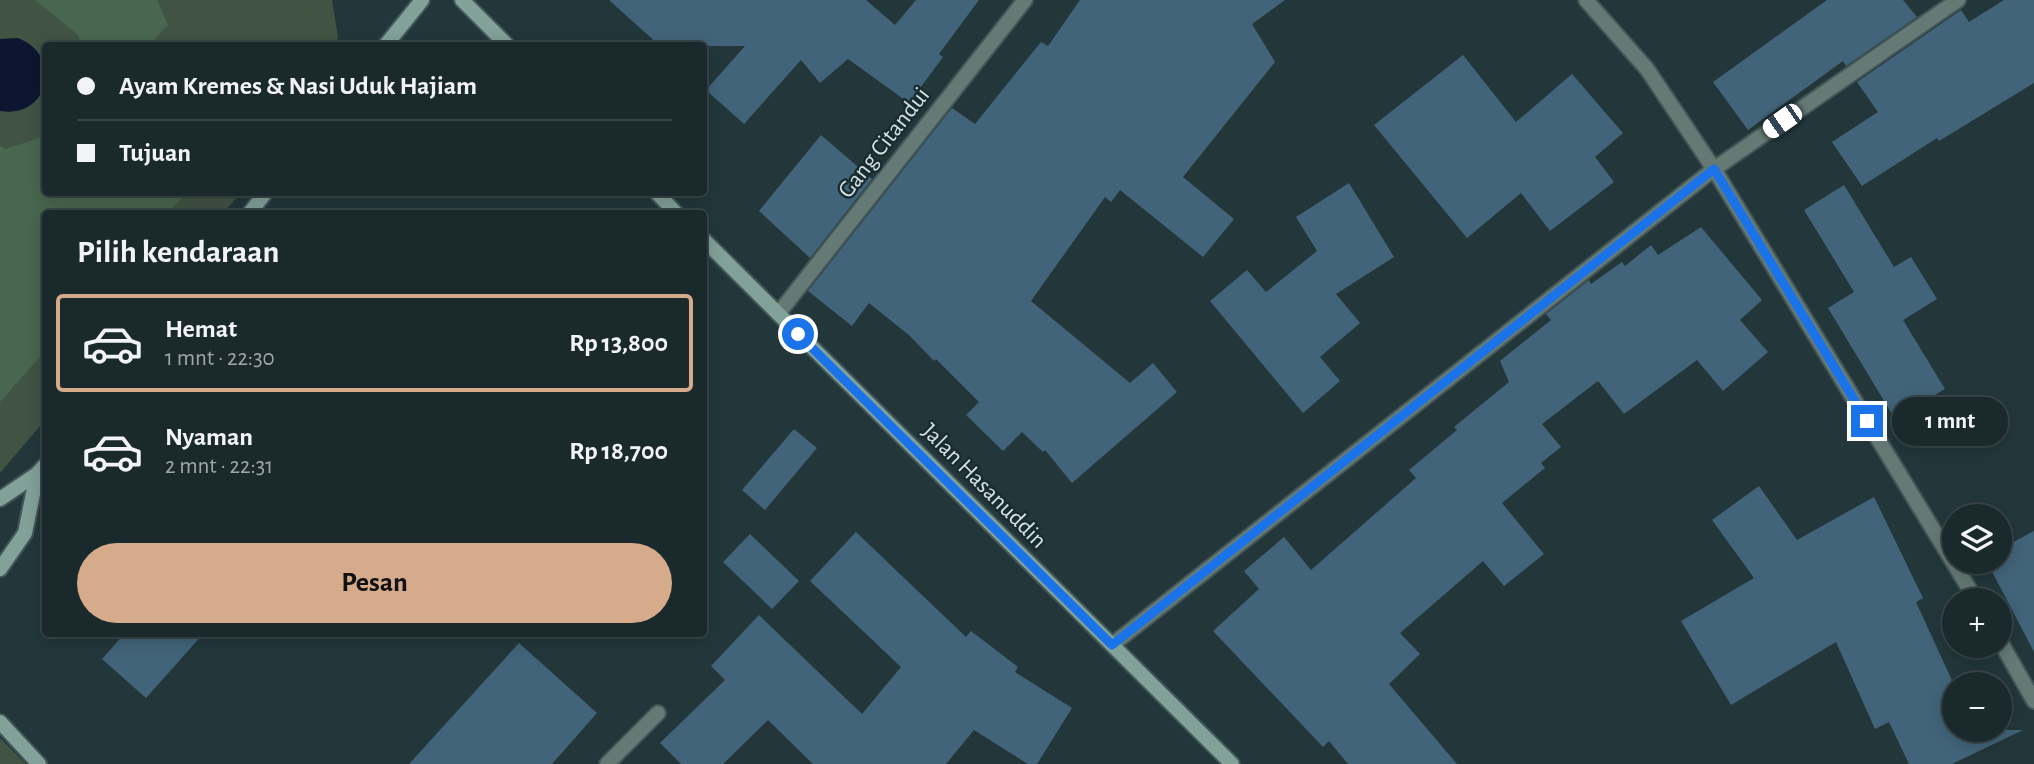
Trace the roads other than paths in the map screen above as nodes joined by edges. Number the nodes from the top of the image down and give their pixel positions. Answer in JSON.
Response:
{"nodes":[{"id":1,"x":422,"y":0,"type":"edge"},
{"id":2,"x":462,"y":0,"type":"edge"},
{"id":3,"x":1025,"y":0,"type":"edge"},
{"id":4,"x":1586,"y":0,"type":"edge"},
{"id":5,"x":1958,"y":0,"type":"edge"},
{"id":6,"x":388,"y":42,"type":"edge"},
{"id":7,"x":504,"y":42,"type":"edge"},
{"id":8,"x":1714,"y":169,"type":"junction"},
{"id":9,"x":263,"y":196,"type":"edge"},
{"id":10,"x":660,"y":196,"type":"edge"},
{"id":11,"x":252,"y":210,"type":"edge"},
{"id":12,"x":673,"y":210,"type":"edge"},
{"id":13,"x":707,"y":243,"type":"edge"},
{"id":14,"x":778,"y":314,"type":"junction"},
{"id":15,"x":41,"y":469,"type":"edge"},
{"id":16,"x":0,"y":499,"type":"edge"},
{"id":17,"x":0,"y":569,"type":"edge"},
{"id":18,"x":1969,"y":588,"type":"edge"},
{"id":19,"x":1112,"y":645,"type":"junction"},
{"id":20,"x":2010,"y":658,"type":"edge"},
{"id":21,"x":2034,"y":701,"type":"edge"},
{"id":22,"x":658,"y":713,"type":"dead end"},
{"id":23,"x":0,"y":722,"type":"edge"},
{"id":24,"x":38,"y":764,"type":"edge"},
{"id":25,"x":607,"y":764,"type":"edge"},
{"id":26,"x":1232,"y":764,"type":"edge"}],
"edges":[{"from":1,"to":6,"type":"street"},
{"from":2,"to":7,"type":"street"},
{"from":3,"to":14,"type":"street","name":"Gang Citandui"},
{"from":4,"to":8,"type":"street"},
{"from":5,"to":8,"type":"street"},
{"from":8,"to":18,"type":"street"},
{"from":8,"to":19,"type":"street"},
{"from":9,"to":11,"type":"street"},
{"from":10,"to":12,"type":"street"},
{"from":13,"to":14,"type":"street","name":"Jalan Hasanuddin"},
{"from":14,"to":19,"type":"street","name":"Jalan Hasanuddin"},
{"from":15,"to":16,"type":"street"},
{"from":15,"to":17,"type":"street"},
{"from":19,"to":26,"type":"street","name":"Jalan Hasanuddin"},
{"from":20,"to":21,"type":"street"},
{"from":22,"to":25,"type":"street"},
{"from":23,"to":24,"type":"street"}]}
